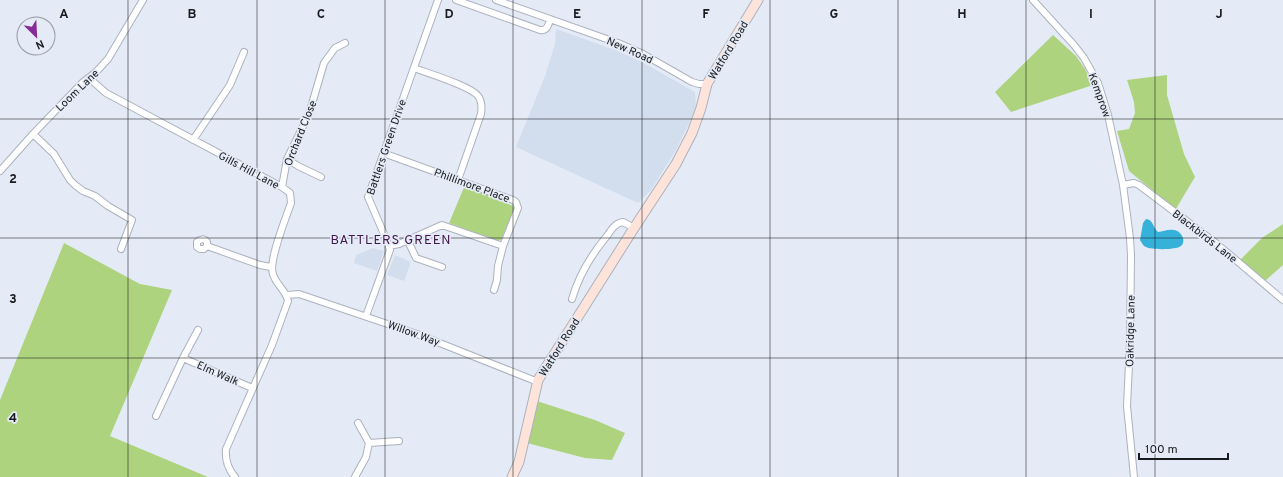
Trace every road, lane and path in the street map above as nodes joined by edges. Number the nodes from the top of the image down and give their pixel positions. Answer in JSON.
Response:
{"nodes":[{"id":1,"x":143,"y":0,"type":"edge"},
{"id":2,"x":438,"y":0,"type":"edge"},
{"id":3,"x":456,"y":0,"type":"edge"},
{"id":4,"x":496,"y":0,"type":"edge"},
{"id":5,"x":758,"y":0,"type":"edge"},
{"id":6,"x":1033,"y":0,"type":"edge"},
{"id":7,"x":550,"y":20,"type":"junction"},
{"id":8,"x":345,"y":43,"type":"dead end"},
{"id":9,"x":244,"y":52,"type":"dead end"},
{"id":10,"x":414,"y":68,"type":"junction"},
{"id":11,"x":89,"y":78,"type":"junction"},
{"id":12,"x":707,"y":84,"type":"junction"},
{"id":13,"x":33,"y":134,"type":"junction"},
{"id":14,"x":193,"y":140,"type":"junction"},
{"id":15,"x":383,"y":153,"type":"junction"},
{"id":16,"x":287,"y":159,"type":"junction"},
{"id":17,"x":0,"y":171,"type":"edge"},
{"id":18,"x":322,"y":177,"type":"dead end"},
{"id":19,"x":458,"y":180,"type":"junction"},
{"id":20,"x":1122,"y":185,"type":"junction"},
{"id":21,"x":282,"y":187,"type":"junction"},
{"id":22,"x":634,"y":228,"type":"junction"},
{"id":23,"x":408,"y":241,"type":"junction"},
{"id":24,"x":207,"y":246,"type":"dead end"},
{"id":25,"x":389,"y":246,"type":"junction"},
{"id":26,"x":503,"y":246,"type":"junction"},
{"id":27,"x":120,"y":249,"type":"dead end"},
{"id":28,"x":271,"y":267,"type":"junction"},
{"id":29,"x":442,"y":267,"type":"dead end"},
{"id":30,"x":494,"y":290,"type":"dead end"},
{"id":31,"x":287,"y":295,"type":"junction"},
{"id":32,"x":572,"y":299,"type":"dead end"},
{"id":33,"x":1283,"y":300,"type":"edge"},
{"id":34,"x":366,"y":316,"type":"junction"},
{"id":35,"x":198,"y":330,"type":"dead end"},
{"id":36,"x":183,"y":358,"type":"junction"},
{"id":37,"x":538,"y":380,"type":"junction"},
{"id":38,"x":252,"y":388,"type":"junction"},
{"id":39,"x":156,"y":416,"type":"dead end"},
{"id":40,"x":358,"y":423,"type":"dead end"},
{"id":41,"x":399,"y":441,"type":"dead end"},
{"id":42,"x":369,"y":443,"type":"junction"},
{"id":43,"x":235,"y":477,"type":"edge"},
{"id":44,"x":355,"y":477,"type":"edge"},
{"id":45,"x":512,"y":477,"type":"edge"},
{"id":46,"x":1134,"y":477,"type":"edge"}],
"edges":[{"from":1,"to":11,"type":"street","name":"Loom Lane"},
{"from":2,"to":10,"type":"street","name":"Battlers Green Drive"},
{"from":3,"to":7,"type":"street"},
{"from":4,"to":7,"type":"street","name":"New Road"},
{"from":5,"to":12,"type":"main road","name":"Watford Road"},
{"from":6,"to":20,"type":"street","name":"Kemprow"},
{"from":7,"to":12,"type":"street","name":"New Road"},
{"from":8,"to":16,"type":"street","name":"Orchard Close"},
{"from":9,"to":14,"type":"street"},
{"from":10,"to":15,"type":"street","name":"Battlers Green Drive"},
{"from":10,"to":19,"type":"street"},
{"from":11,"to":13,"type":"street","name":"Loom Lane"},
{"from":11,"to":14,"type":"street","name":"Gills Hill Lane"},
{"from":12,"to":22,"type":"main road","name":"Watford Road"},
{"from":13,"to":17,"type":"street","name":"Loom Lane"},
{"from":13,"to":27,"type":"street"},
{"from":14,"to":21,"type":"street","name":"Gills Hill Lane"},
{"from":15,"to":19,"type":"street","name":"Phillimore Place"},
{"from":15,"to":25,"type":"street","name":"Battlers Green Drive"},
{"from":16,"to":18,"type":"street"},
{"from":16,"to":21,"type":"street","name":"Orchard Close"},
{"from":19,"to":26,"type":"street","name":"Phillimore Place"},
{"from":20,"to":33,"type":"street","name":"Blackbirds Lane"},
{"from":20,"to":46,"type":"street","name":"Oakridge Lane"},
{"from":21,"to":28,"type":"street","name":"Gills Hill Lane"},
{"from":22,"to":32,"type":"street","name":"Watford Road"},
{"from":22,"to":37,"type":"main road","name":"Watford Road"},
{"from":23,"to":25,"type":"street"},
{"from":23,"to":26,"type":"street"},
{"from":23,"to":29,"type":"street"},
{"from":24,"to":28,"type":"street"},
{"from":25,"to":34,"type":"street"},
{"from":26,"to":30,"type":"street","name":"Phillimore Place"},
{"from":28,"to":31,"type":"street"},
{"from":31,"to":34,"type":"street","name":"Willow Way"},
{"from":31,"to":38,"type":"street"},
{"from":34,"to":37,"type":"street","name":"Willow Way"},
{"from":35,"to":36,"type":"street","name":"Elm Walk"},
{"from":36,"to":38,"type":"street","name":"Elm Walk"},
{"from":36,"to":39,"type":"street","name":"Elm Walk"},
{"from":37,"to":45,"type":"main road","name":"Watford Road"},
{"from":38,"to":43,"type":"street"},
{"from":40,"to":42,"type":"street"},
{"from":41,"to":42,"type":"street"},
{"from":42,"to":44,"type":"street"}]}
